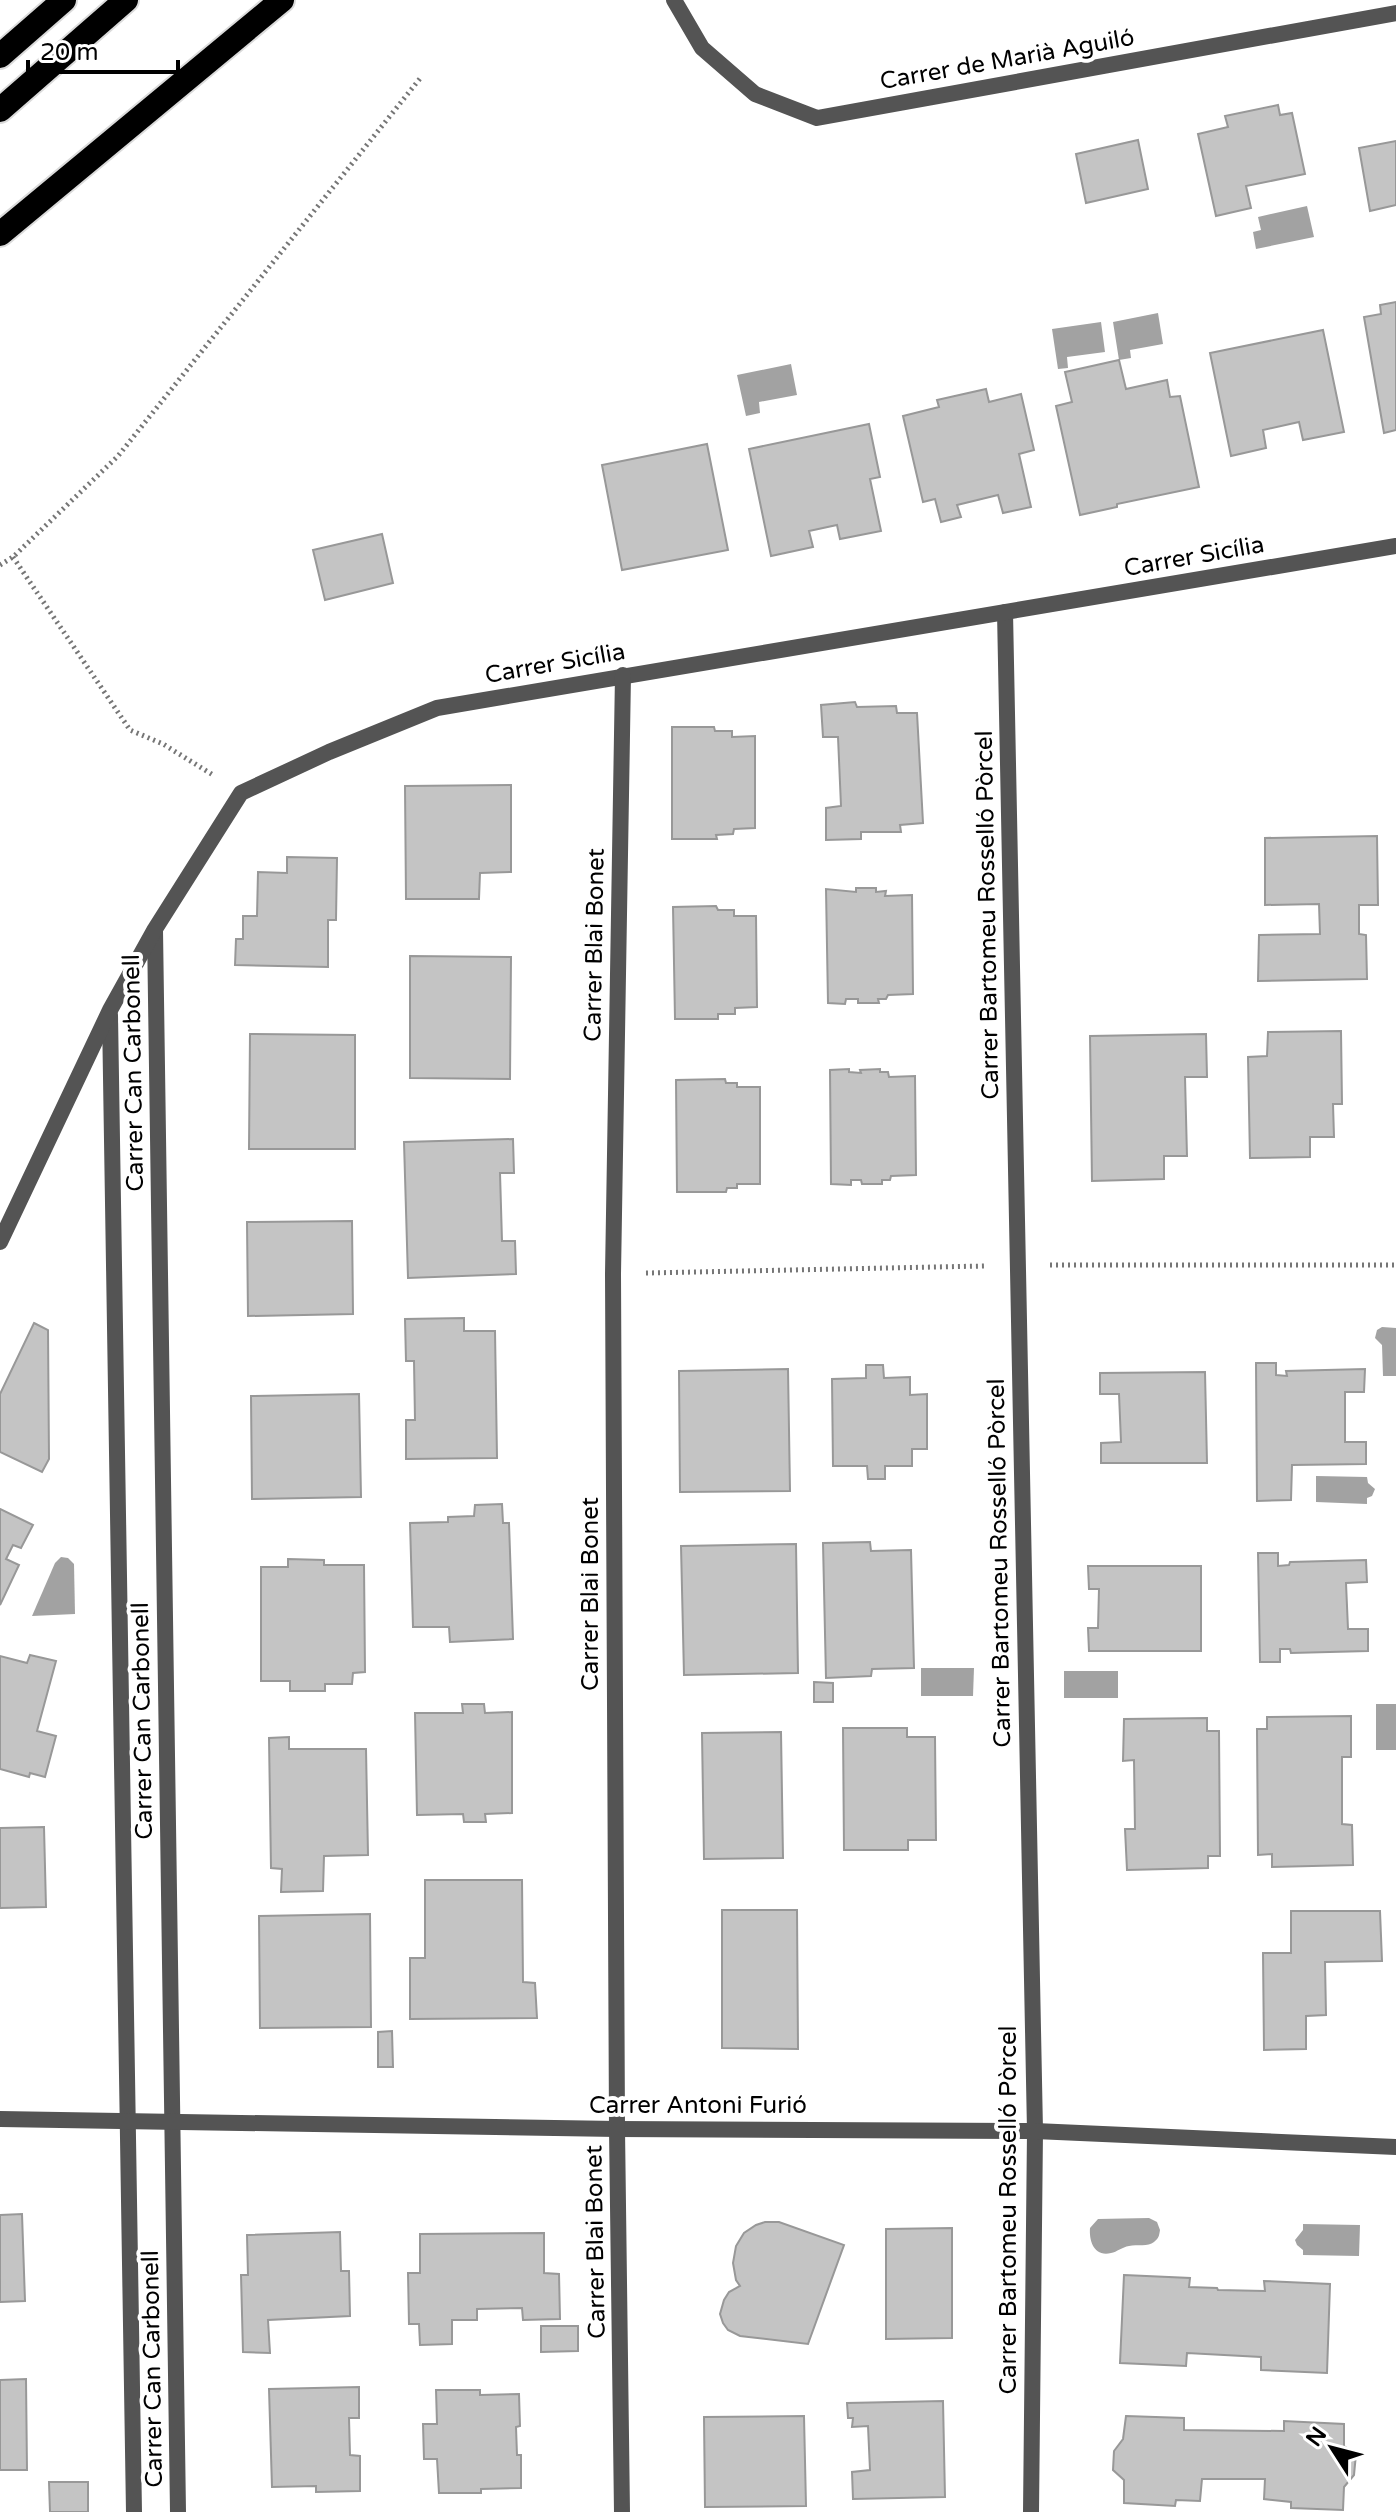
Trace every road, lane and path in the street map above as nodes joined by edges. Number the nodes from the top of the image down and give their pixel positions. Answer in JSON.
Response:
{"nodes":[{"id":1,"x":64,"y":0,"type":"edge"},
{"id":2,"x":126,"y":0,"type":"edge"},
{"id":3,"x":282,"y":0,"type":"edge"},
{"id":4,"x":674,"y":0,"type":"edge"},
{"id":5,"x":1396,"y":13,"type":"edge"},
{"id":6,"x":0,"y":56,"type":"edge"},
{"id":7,"x":422,"y":76,"type":"dead end"},
{"id":8,"x":0,"y":110,"type":"edge"},
{"id":9,"x":0,"y":234,"type":"edge"},
{"id":10,"x":1396,"y":546,"type":"edge"},
{"id":11,"x":13,"y":557,"type":"junction"},
{"id":12,"x":0,"y":565,"type":"edge"},
{"id":13,"x":1005,"y":612,"type":"junction"},
{"id":14,"x":623,"y":675,"type":"junction"},
{"id":15,"x":241,"y":793,"type":"junction"},
{"id":16,"x":155,"y":929,"type":"junction"},
{"id":17,"x":110,"y":1010,"type":"junction"},
{"id":18,"x":0,"y":1242,"type":"edge"},
{"id":19,"x":0,"y":2119,"type":"edge"},
{"id":20,"x":127,"y":2121,"type":"junction"},
{"id":21,"x":172,"y":2122,"type":"junction"},
{"id":22,"x":617,"y":2129,"type":"junction"},
{"id":23,"x":1035,"y":2131,"type":"junction"},
{"id":24,"x":1396,"y":2147,"type":"edge"},
{"id":25,"x":134,"y":2512,"type":"edge"},
{"id":26,"x":178,"y":2512,"type":"edge"},
{"id":27,"x":622,"y":2512,"type":"edge"},
{"id":28,"x":1031,"y":2512,"type":"edge"}],
"edges":[{"from":1,"to":6,"type":"highway"},
{"from":2,"to":8,"type":"highway"},
{"from":3,"to":9,"type":"highway"},
{"from":4,"to":5,"type":"street","name":"Carrer de Marià Aguiló"},
{"from":7,"to":11,"type":"path"},
{"from":10,"to":13,"type":"street","name":"Carrer Sicília"},
{"from":11,"to":12,"type":"path"},
{"from":11,"to":15,"type":"path"},
{"from":13,"to":14,"type":"street","name":"Carrer Sicília"},
{"from":13,"to":23,"type":"street","name":"Carrer Bartomeu Rosselló Pòrcel"},
{"from":14,"to":15,"type":"street","name":"Carrer Sicília"},
{"from":14,"to":22,"type":"street","name":"Carrer Blai Bonet"},
{"from":15,"to":16,"type":"street"},
{"from":16,"to":17,"type":"street"},
{"from":16,"to":21,"type":"street","name":"Carrer Can Carbonell"},
{"from":17,"to":18,"type":"street"},
{"from":17,"to":20,"type":"street"},
{"from":19,"to":20,"type":"street","name":"Carrer Antoni Furió"},
{"from":20,"to":21,"type":"street","name":"Carrer Antoni Furió"},
{"from":20,"to":25,"type":"street"},
{"from":21,"to":22,"type":"street","name":"Carrer Antoni Furió"},
{"from":21,"to":26,"type":"street","name":"Carrer Can Carbonell"},
{"from":22,"to":23,"type":"street","name":"Carrer Antoni Furió"},
{"from":22,"to":27,"type":"street","name":"Carrer Blai Bonet"},
{"from":23,"to":24,"type":"street","name":"Carrer Antoni Furió"},
{"from":23,"to":28,"type":"street","name":"Carrer Bartomeu Rosselló Pòrcel"}]}
